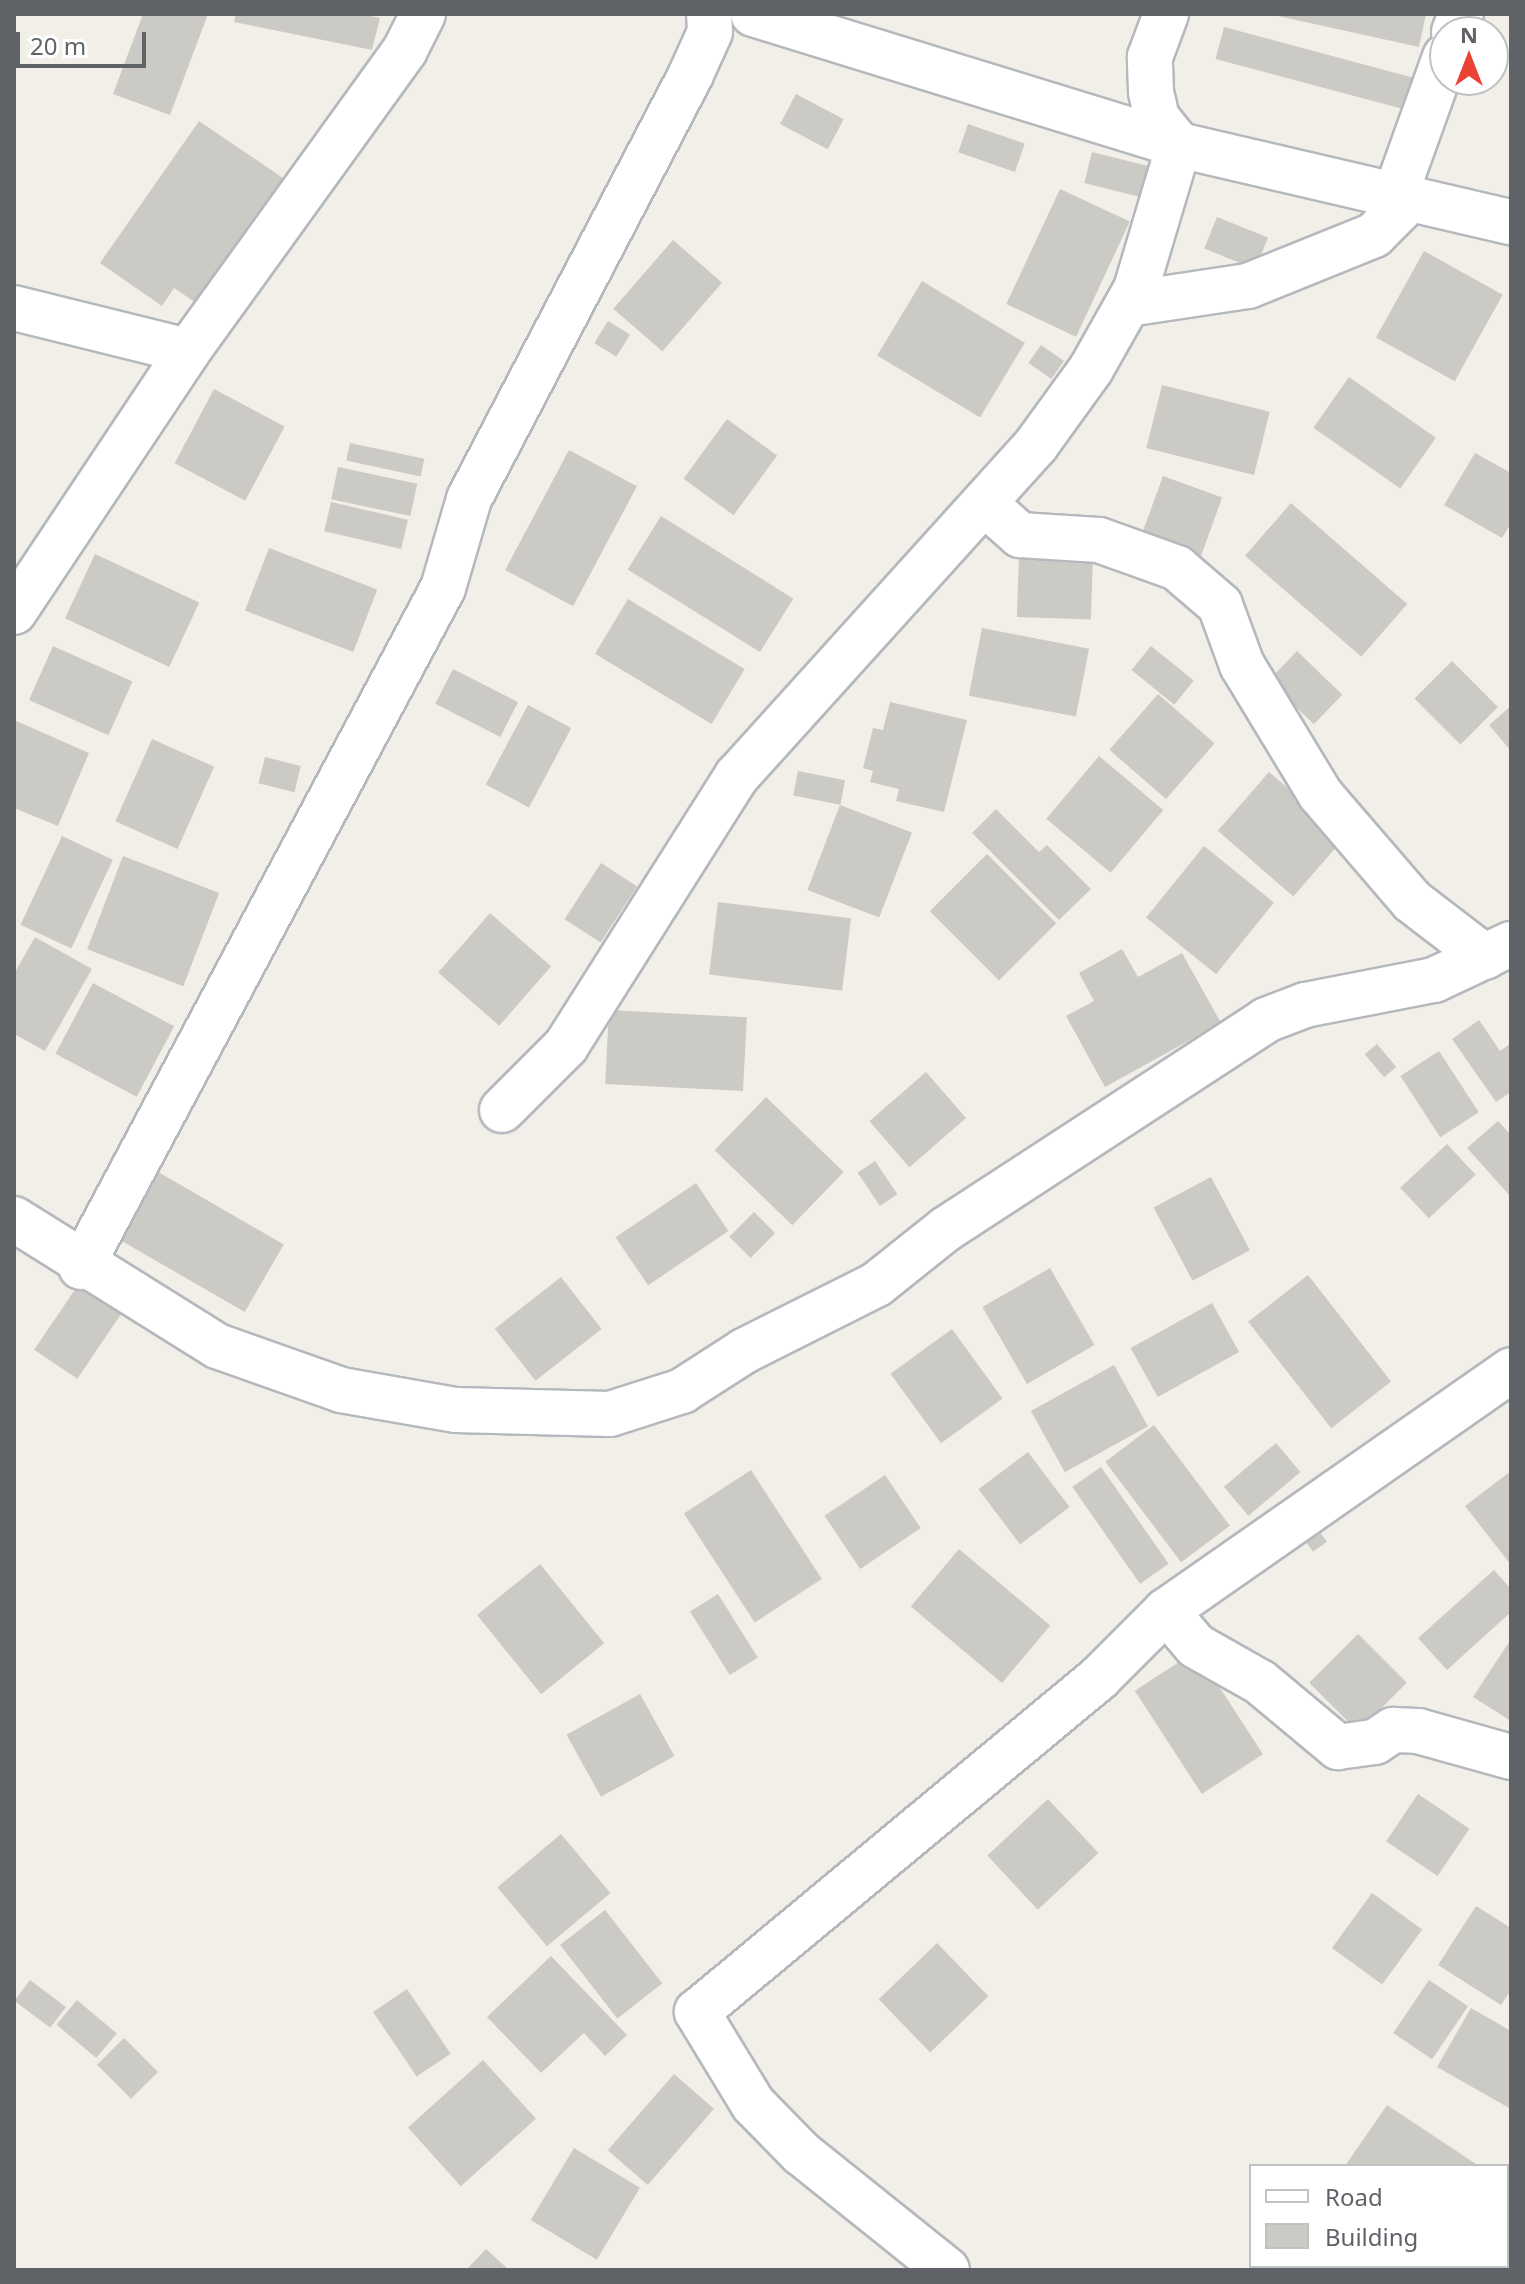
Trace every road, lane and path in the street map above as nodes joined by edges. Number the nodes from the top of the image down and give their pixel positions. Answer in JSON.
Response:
{"nodes":[{"id":1,"x":423,"y":14,"type":"edge"},
{"id":2,"x":709,"y":14,"type":"edge"},
{"id":3,"x":753,"y":14,"type":"edge"},
{"id":4,"x":1166,"y":14,"type":"edge"},
{"id":5,"x":1433,"y":96,"type":"edge"},
{"id":6,"x":1179,"y":145,"type":"junction"},
{"id":7,"x":1402,"y":197,"type":"junction"},
{"id":8,"x":1511,"y":222,"type":"edge"},
{"id":9,"x":1128,"y":304,"type":"junction"},
{"id":10,"x":14,"y":308,"type":"edge"},
{"id":11,"x":188,"y":351,"type":"junction"},
{"id":12,"x":985,"y":504,"type":"junction"},
{"id":13,"x":14,"y":612,"type":"edge"},
{"id":14,"x":1498,"y":951,"type":"edge"},
{"id":15,"x":502,"y":1110,"type":"dead end"},
{"id":16,"x":14,"y":1219,"type":"edge"},
{"id":17,"x":81,"y":1267,"type":"junction"},
{"id":18,"x":1511,"y":1370,"type":"edge"},
{"id":19,"x":1166,"y":1611,"type":"junction"},
{"id":20,"x":1511,"y":1757,"type":"edge"},
{"id":21,"x":947,"y":2270,"type":"edge"}],
"edges":[{"from":1,"to":11,"type":"street"},
{"from":2,"to":17,"type":"street"},
{"from":3,"to":6,"type":"street"},
{"from":4,"to":6,"type":"street"},
{"from":5,"to":7,"type":"street"},
{"from":6,"to":7,"type":"street"},
{"from":6,"to":9,"type":"street"},
{"from":7,"to":8,"type":"street"},
{"from":7,"to":9,"type":"street"},
{"from":9,"to":12,"type":"street"},
{"from":10,"to":11,"type":"street"},
{"from":11,"to":13,"type":"street"},
{"from":12,"to":14,"type":"street"},
{"from":12,"to":15,"type":"street"},
{"from":14,"to":17,"type":"street"},
{"from":16,"to":17,"type":"street"},
{"from":18,"to":19,"type":"street"},
{"from":19,"to":20,"type":"street"},
{"from":19,"to":21,"type":"street"}]}
